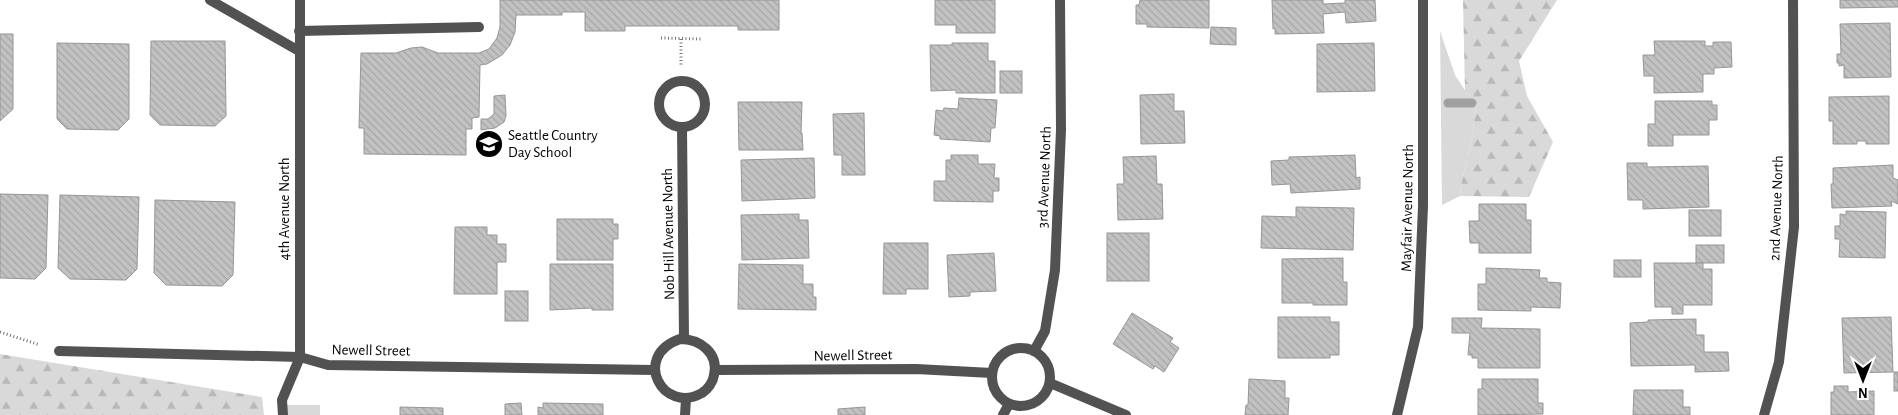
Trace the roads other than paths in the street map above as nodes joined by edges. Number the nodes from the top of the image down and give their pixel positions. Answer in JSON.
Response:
{"nodes":[{"id":1,"x":210,"y":0,"type":"edge"},
{"id":2,"x":300,"y":0,"type":"edge"},
{"id":3,"x":1060,"y":0,"type":"edge"},
{"id":4,"x":1423,"y":0,"type":"edge"},
{"id":5,"x":1793,"y":0,"type":"edge"},
{"id":6,"x":479,"y":28,"type":"dead end"},
{"id":7,"x":299,"y":31,"type":"junction"},
{"id":8,"x":299,"y":51,"type":"junction"},
{"id":9,"x":682,"y":127,"type":"junction"},
{"id":10,"x":684,"y":339,"type":"junction"},
{"id":11,"x":59,"y":351,"type":"road end"},
{"id":12,"x":1034,"y":351,"type":"junction"},
{"id":13,"x":300,"y":356,"type":"junction"},
{"id":14,"x":654,"y":370,"type":"junction"},
{"id":15,"x":715,"y":370,"type":"junction"},
{"id":16,"x":992,"y":373,"type":"junction"},
{"id":17,"x":1050,"y":383,"type":"junction"},
{"id":18,"x":686,"y":399,"type":"junction"},
{"id":19,"x":1009,"y":404,"type":"junction"},
{"id":20,"x":283,"y":415,"type":"edge"},
{"id":21,"x":685,"y":415,"type":"edge"},
{"id":22,"x":1003,"y":415,"type":"edge"},
{"id":23,"x":1126,"y":415,"type":"edge"},
{"id":24,"x":1397,"y":415,"type":"edge"},
{"id":25,"x":1764,"y":415,"type":"edge"}],
"edges":[{"from":1,"to":8,"type":"street"},
{"from":2,"to":7,"type":"street","name":"4th Avenue North"},
{"from":3,"to":12,"type":"street","name":"3rd Avenue North"},
{"from":4,"to":24,"type":"street","name":"Mayfair Avenue North"},
{"from":5,"to":25,"type":"street","name":"2nd Avenue North"},
{"from":6,"to":7,"type":"street"},
{"from":7,"to":8,"type":"street","name":"4th Avenue North"},
{"from":8,"to":13,"type":"street","name":"4th Avenue North"},
{"from":9,"to":9,"type":"street"},
{"from":9,"to":10,"type":"street","name":"Nob Hill Avenue North"},
{"from":10,"to":14,"type":"street"},
{"from":10,"to":15,"type":"street"},
{"from":11,"to":13,"type":"street","name":"Newell Street"},
{"from":12,"to":16,"type":"street"},
{"from":12,"to":17,"type":"street"},
{"from":13,"to":14,"type":"street","name":"Newell Street"},
{"from":13,"to":20,"type":"street","name":"4th Avenue North"},
{"from":14,"to":18,"type":"street"},
{"from":15,"to":16,"type":"street","name":"Newell Street"},
{"from":15,"to":18,"type":"street"},
{"from":16,"to":19,"type":"street"},
{"from":17,"to":19,"type":"street"},
{"from":17,"to":23,"type":"street"},
{"from":18,"to":21,"type":"street"},
{"from":19,"to":22,"type":"street"}]}
